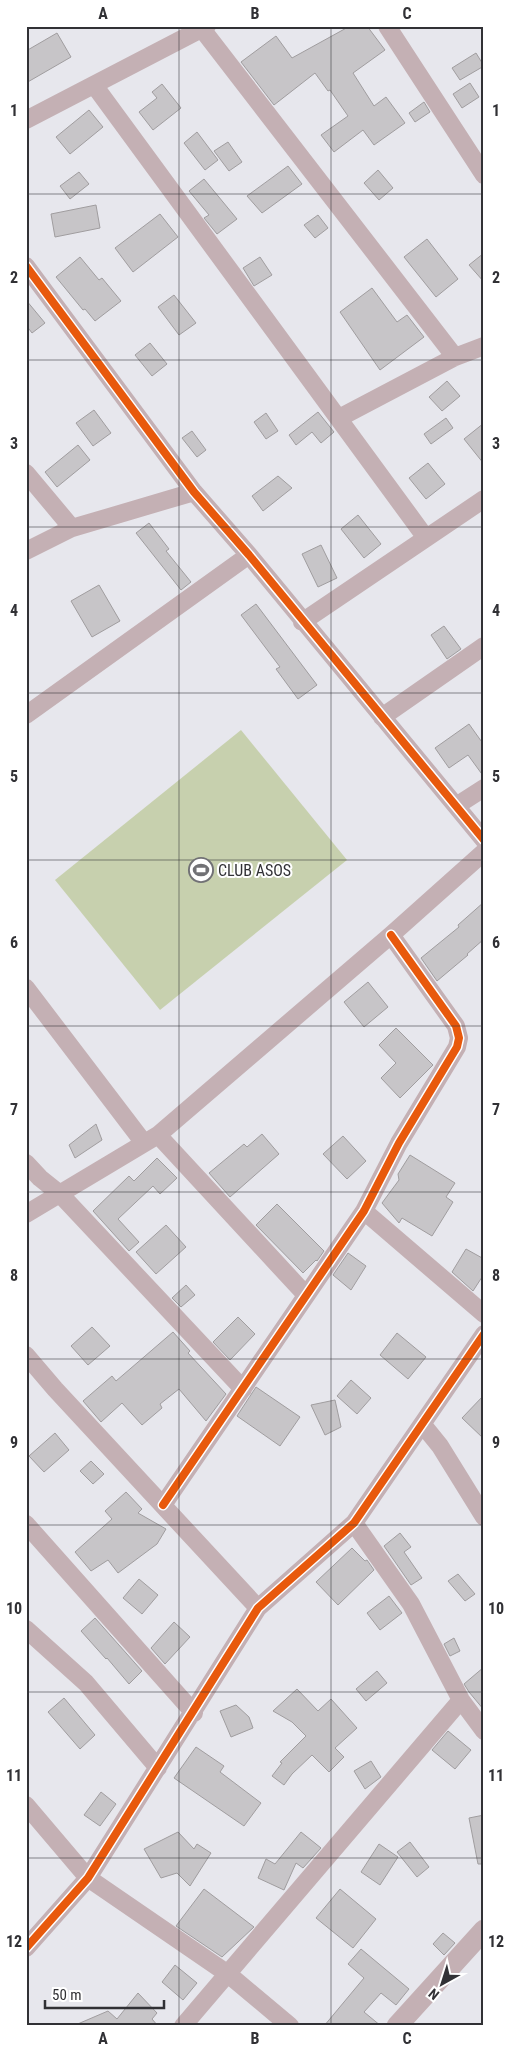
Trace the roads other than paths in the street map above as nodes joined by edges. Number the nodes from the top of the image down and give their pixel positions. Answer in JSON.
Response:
{"nodes":[{"id":1,"x":387,"y":26,"type":"edge"},
{"id":2,"x":205,"y":28,"type":"edge"},
{"id":3,"x":94,"y":85,"type":"junction"},
{"id":4,"x":26,"y":120,"type":"edge"},
{"id":5,"x":484,"y":174,"type":"edge"},
{"id":6,"x":26,"y":266,"type":"edge"},
{"id":7,"x":484,"y":346,"type":"edge"},
{"id":8,"x":455,"y":357,"type":"junction"},
{"id":9,"x":339,"y":418,"type":"junction"},
{"id":10,"x":26,"y":473,"type":"edge"},
{"id":11,"x":194,"y":492,"type":"junction"},
{"id":12,"x":484,"y":499,"type":"edge"},
{"id":13,"x":72,"y":528,"type":"junction"},
{"id":14,"x":426,"y":538,"type":"junction"},
{"id":15,"x":26,"y":551,"type":"edge"},
{"id":16,"x":249,"y":555,"type":"junction"},
{"id":17,"x":302,"y":622,"type":"junction"},
{"id":18,"x":484,"y":646,"type":"edge"},
{"id":19,"x":26,"y":715,"type":"edge"},
{"id":20,"x":382,"y":717,"type":"junction"},
{"id":21,"x":484,"y":788,"type":"edge"},
{"id":22,"x":456,"y":806,"type":"junction"},
{"id":23,"x":484,"y":840,"type":"edge"},
{"id":24,"x":484,"y":852,"type":"edge"},
{"id":25,"x":391,"y":936,"type":"junction"},
{"id":26,"x":26,"y":988,"type":"edge"},
{"id":27,"x":151,"y":1139,"type":"junction"},
{"id":28,"x":26,"y":1163,"type":"edge"},
{"id":29,"x":60,"y":1194,"type":"junction"},
{"id":30,"x":364,"y":1211,"type":"junction"},
{"id":31,"x":26,"y":1214,"type":"edge"},
{"id":32,"x":305,"y":1294,"type":"junction"},
{"id":33,"x":484,"y":1314,"type":"edge"},
{"id":34,"x":481,"y":1346,"type":"edge"},
{"id":35,"x":26,"y":1355,"type":"edge"},
{"id":36,"x":243,"y":1389,"type":"junction"},
{"id":37,"x":423,"y":1425,"type":"junction"},
{"id":38,"x":163,"y":1504,"type":"junction"},
{"id":39,"x":484,"y":1517,"type":"edge"},
{"id":40,"x":354,"y":1523,"type":"junction"},
{"id":41,"x":26,"y":1524,"type":"edge"},
{"id":42,"x":258,"y":1608,"type":"junction"},
{"id":43,"x":26,"y":1629,"type":"edge"},
{"id":44,"x":461,"y":1700,"type":"junction"},
{"id":45,"x":194,"y":1713,"type":"junction"},
{"id":46,"x":484,"y":1731,"type":"edge"},
{"id":47,"x":158,"y":1768,"type":"junction"},
{"id":48,"x":26,"y":1805,"type":"edge"},
{"id":49,"x":88,"y":1878,"type":"junction"},
{"id":50,"x":484,"y":1930,"type":"edge"},
{"id":51,"x":26,"y":1948,"type":"edge"},
{"id":52,"x":228,"y":1974,"type":"junction"},
{"id":53,"x":183,"y":2026,"type":"edge"},
{"id":54,"x":290,"y":2026,"type":"edge"},
{"id":55,"x":397,"y":2026,"type":"edge"}],
"edges":[{"from":1,"to":5,"type":"street"},
{"from":2,"to":3,"type":"street"},
{"from":2,"to":8,"type":"street"},
{"from":3,"to":4,"type":"street"},
{"from":3,"to":9,"type":"street"},
{"from":6,"to":11,"type":"street"},
{"from":7,"to":8,"type":"street"},
{"from":8,"to":9,"type":"street"},
{"from":9,"to":14,"type":"street"},
{"from":10,"to":13,"type":"street"},
{"from":11,"to":13,"type":"street"},
{"from":11,"to":16,"type":"street"},
{"from":12,"to":14,"type":"street"},
{"from":13,"to":15,"type":"street"},
{"from":14,"to":17,"type":"street"},
{"from":16,"to":17,"type":"street"},
{"from":16,"to":19,"type":"street"},
{"from":17,"to":20,"type":"street"},
{"from":18,"to":20,"type":"street"},
{"from":20,"to":22,"type":"street"},
{"from":21,"to":22,"type":"street"},
{"from":22,"to":23,"type":"street"},
{"from":24,"to":25,"type":"street"},
{"from":25,"to":27,"type":"street"},
{"from":25,"to":30,"type":"street"},
{"from":26,"to":27,"type":"street"},
{"from":27,"to":29,"type":"street"},
{"from":27,"to":32,"type":"street"},
{"from":28,"to":29,"type":"street"},
{"from":29,"to":31,"type":"street"},
{"from":29,"to":36,"type":"street"},
{"from":30,"to":32,"type":"street"},
{"from":30,"to":33,"type":"street"},
{"from":32,"to":36,"type":"street"},
{"from":34,"to":37,"type":"street"},
{"from":35,"to":38,"type":"street"},
{"from":36,"to":38,"type":"street"},
{"from":37,"to":39,"type":"street"},
{"from":37,"to":40,"type":"street"},
{"from":38,"to":42,"type":"street"},
{"from":40,"to":42,"type":"street"},
{"from":40,"to":44,"type":"street"},
{"from":41,"to":45,"type":"street"},
{"from":42,"to":45,"type":"street"},
{"from":43,"to":47,"type":"street"},
{"from":44,"to":46,"type":"street"},
{"from":44,"to":52,"type":"street"},
{"from":45,"to":47,"type":"street"},
{"from":47,"to":49,"type":"street"},
{"from":48,"to":49,"type":"street"},
{"from":49,"to":51,"type":"street"},
{"from":49,"to":52,"type":"street"},
{"from":50,"to":55,"type":"street"},
{"from":52,"to":53,"type":"street"},
{"from":52,"to":54,"type":"street"}]}
